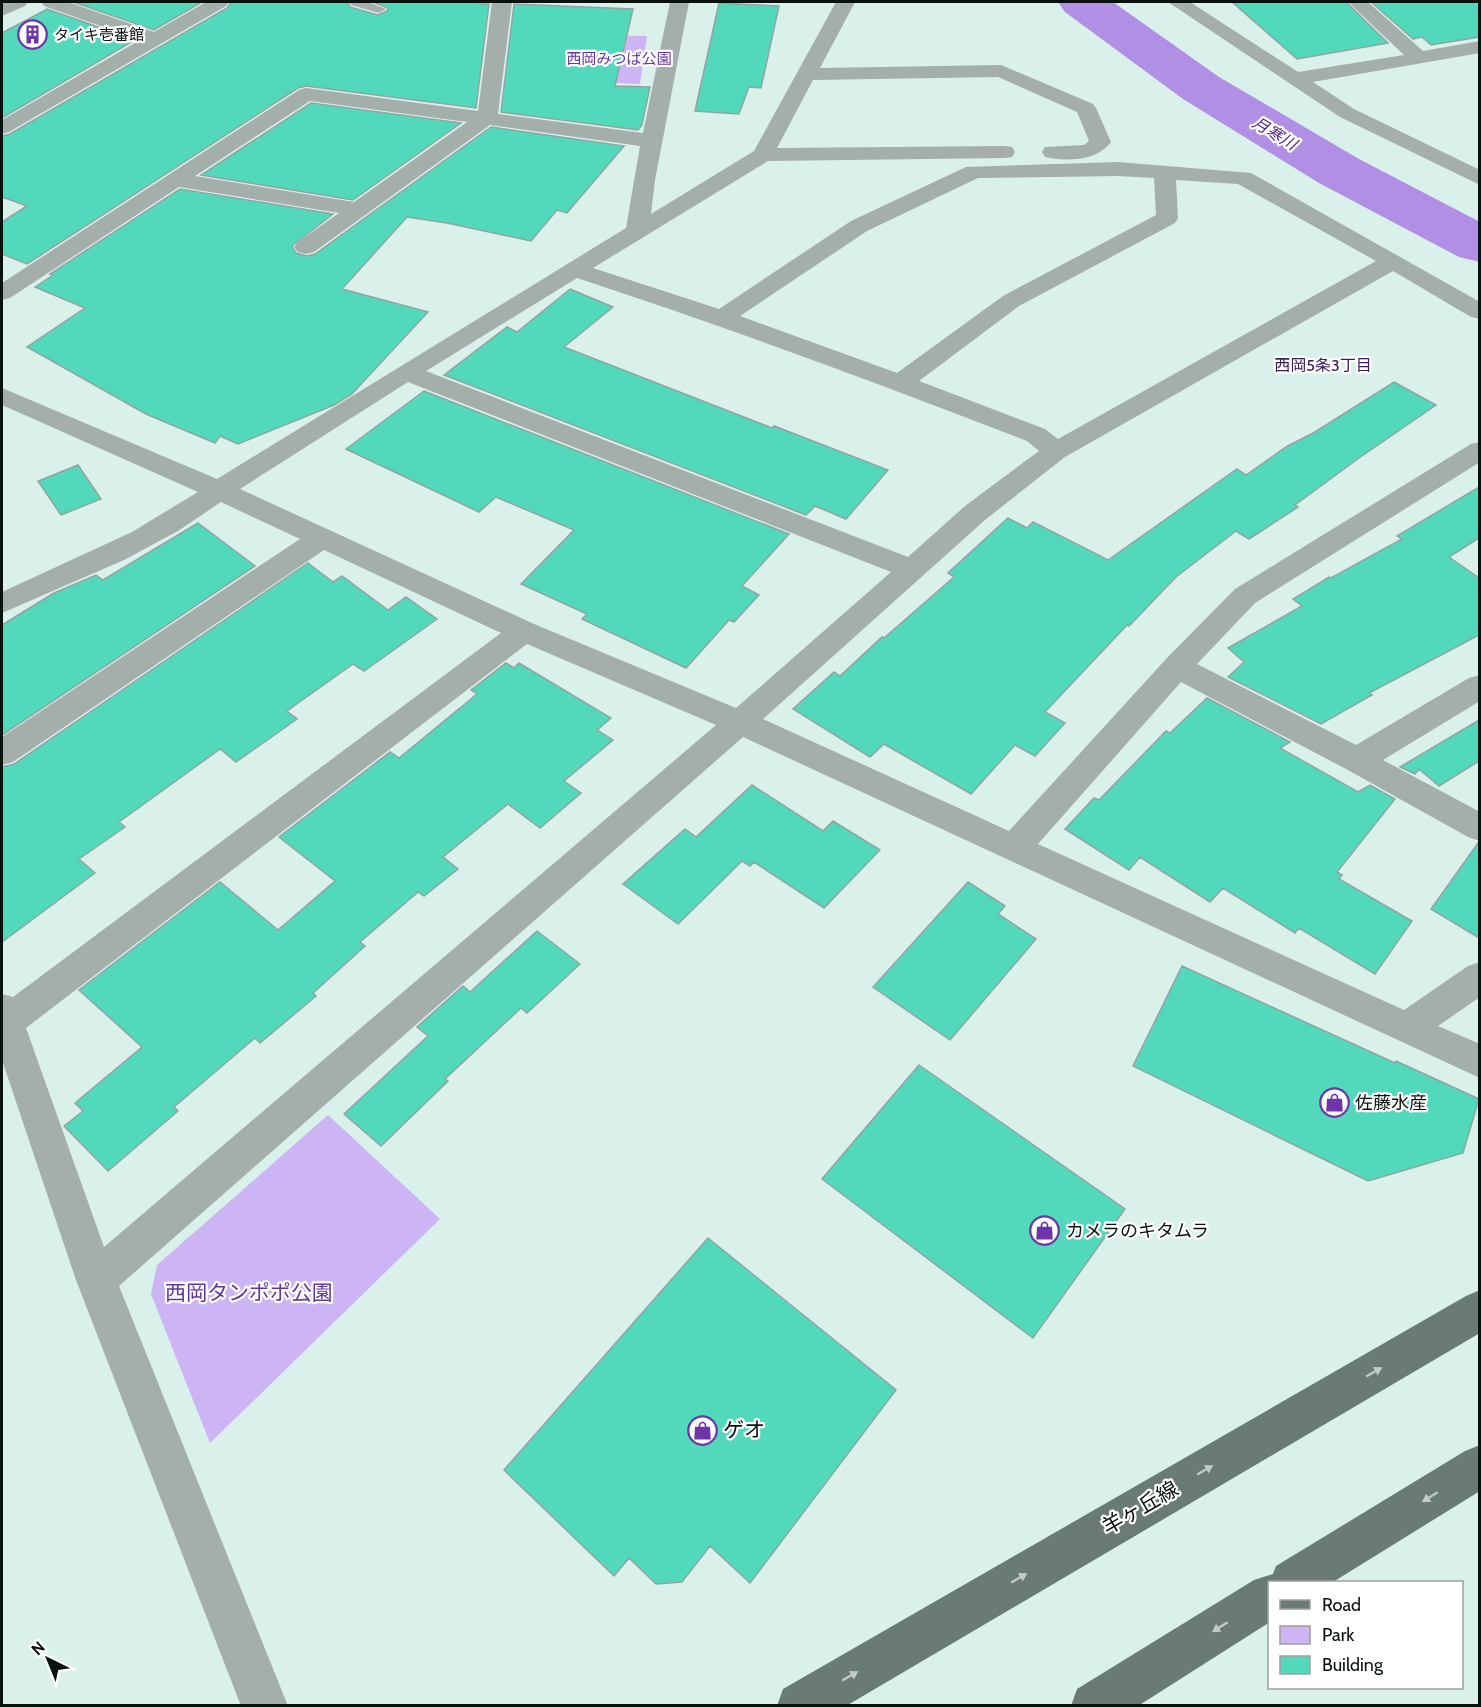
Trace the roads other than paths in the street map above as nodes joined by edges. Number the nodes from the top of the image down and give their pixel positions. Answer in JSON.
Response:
{"nodes":[{"id":1,"x":18,"y":2,"type":"edge"},
{"id":2,"x":51,"y":2,"type":"edge"},
{"id":3,"x":219,"y":2,"type":"edge"},
{"id":4,"x":356,"y":2,"type":"edge"},
{"id":5,"x":502,"y":2,"type":"edge"},
{"id":6,"x":680,"y":2,"type":"edge"},
{"id":7,"x":845,"y":2,"type":"edge"},
{"id":8,"x":1178,"y":2,"type":"edge"},
{"id":9,"x":1357,"y":2,"type":"edge"},
{"id":10,"x":380,"y":9,"type":"dead end"},
{"id":11,"x":2,"y":10,"type":"edge"},
{"id":12,"x":156,"y":39,"type":"junction"},
{"id":13,"x":1479,"y":47,"type":"edge"},
{"id":14,"x":1419,"y":58,"type":"junction"},
{"id":15,"x":807,"y":74,"type":"junction"},
{"id":16,"x":1293,"y":79,"type":"junction"},
{"id":17,"x":486,"y":118,"type":"junction"},
{"id":18,"x":2,"y":128,"type":"edge"},
{"id":19,"x":652,"y":141,"type":"junction"},
{"id":20,"x":763,"y":155,"type":"junction"},
{"id":21,"x":1165,"y":172,"type":"junction"},
{"id":22,"x":1479,"y":179,"type":"edge"},
{"id":23,"x":176,"y":180,"type":"junction"},
{"id":24,"x":360,"y":210,"type":"junction"},
{"id":25,"x":637,"y":233,"type":"junction"},
{"id":26,"x":306,"y":247,"type":"dead end"},
{"id":27,"x":1393,"y":261,"type":"junction"},
{"id":28,"x":576,"y":270,"type":"junction"},
{"id":29,"x":2,"y":293,"type":"edge"},
{"id":30,"x":1479,"y":312,"type":"edge"},
{"id":31,"x":722,"y":318,"type":"junction"},
{"id":32,"x":406,"y":372,"type":"junction"},
{"id":33,"x":900,"y":383,"type":"junction"},
{"id":34,"x":2,"y":396,"type":"edge"},
{"id":35,"x":1479,"y":450,"type":"edge"},
{"id":36,"x":1056,"y":451,"type":"junction"},
{"id":37,"x":219,"y":490,"type":"junction"},
{"id":38,"x":321,"y":538,"type":"junction"},
{"id":39,"x":912,"y":569,"type":"junction"},
{"id":40,"x":2,"y":603,"type":"edge"},
{"id":41,"x":524,"y":631,"type":"junction"},
{"id":42,"x":1178,"y":667,"type":"junction"},
{"id":43,"x":1479,"y":686,"type":"edge"},
{"id":44,"x":740,"y":722,"type":"junction"},
{"id":45,"x":2,"y":753,"type":"edge"},
{"id":46,"x":1357,"y":760,"type":"junction"},
{"id":47,"x":1479,"y":828,"type":"edge"},
{"id":48,"x":1013,"y":849,"type":"junction"},
{"id":49,"x":1479,"y":977,"type":"edge"},
{"id":50,"x":4,"y":1016,"type":"edge"},
{"id":51,"x":1407,"y":1028,"type":"junction"},
{"id":52,"x":1479,"y":1062,"type":"edge"},
{"id":53,"x":96,"y":1280,"type":"junction"},
{"id":54,"x":1479,"y":1310,"type":"edge"},
{"id":55,"x":1479,"y":1466,"type":"edge"},
{"id":56,"x":1294,"y":1581,"type":"edge"},
{"id":57,"x":1268,"y":1597,"type":"edge"},
{"id":58,"x":265,"y":1706,"type":"edge"},
{"id":59,"x":800,"y":1706,"type":"edge"},
{"id":60,"x":1094,"y":1706,"type":"edge"}],
"edges":[{"from":1,"to":11,"type":"street"},
{"from":2,"to":12,"type":"street"},
{"from":3,"to":12,"type":"street"},
{"from":4,"to":10,"type":"lane"},
{"from":5,"to":17,"type":"street"},
{"from":6,"to":19,"type":"street"},
{"from":7,"to":15,"type":"street"},
{"from":8,"to":16,"type":"street"},
{"from":9,"to":14,"type":"street"},
{"from":12,"to":18,"type":"street"},
{"from":13,"to":14,"type":"street"},
{"from":14,"to":16,"type":"street"},
{"from":15,"to":20,"type":"street"},
{"from":15,"to":20,"type":"street"},
{"from":16,"to":22,"type":"street"},
{"from":17,"to":19,"type":"street"},
{"from":17,"to":23,"type":"street"},
{"from":17,"to":24,"type":"street"},
{"from":19,"to":25,"type":"street"},
{"from":20,"to":25,"type":"street"},
{"from":21,"to":27,"type":"street"},
{"from":21,"to":31,"type":"street"},
{"from":21,"to":33,"type":"street"},
{"from":23,"to":24,"type":"street"},
{"from":23,"to":29,"type":"street"},
{"from":24,"to":26,"type":"street"},
{"from":25,"to":28,"type":"street"},
{"from":27,"to":30,"type":"street"},
{"from":27,"to":36,"type":"street"},
{"from":28,"to":31,"type":"street"},
{"from":28,"to":32,"type":"street"},
{"from":31,"to":33,"type":"street"},
{"from":32,"to":37,"type":"street"},
{"from":32,"to":39,"type":"street"},
{"from":33,"to":36,"type":"street"},
{"from":34,"to":37,"type":"street"},
{"from":35,"to":42,"type":"street"},
{"from":36,"to":39,"type":"street"},
{"from":37,"to":38,"type":"street"},
{"from":37,"to":40,"type":"street"},
{"from":38,"to":41,"type":"street"},
{"from":38,"to":45,"type":"street"},
{"from":39,"to":44,"type":"street"},
{"from":41,"to":44,"type":"street"},
{"from":41,"to":50,"type":"street"},
{"from":42,"to":46,"type":"street"},
{"from":42,"to":48,"type":"street"},
{"from":43,"to":46,"type":"street"},
{"from":44,"to":48,"type":"street"},
{"from":44,"to":53,"type":"street"},
{"from":46,"to":47,"type":"street"},
{"from":48,"to":51,"type":"street"},
{"from":49,"to":51,"type":"street"},
{"from":50,"to":53,"type":"street"},
{"from":51,"to":52,"type":"street"},
{"from":53,"to":58,"type":"street"},
{"from":59,"to":54,"type":"main road","name":"羊ヶ丘線","one_way":true},
{"from":55,"to":56,"type":"main road","one_way":true},
{"from":57,"to":60,"type":"main road","one_way":true}]}
